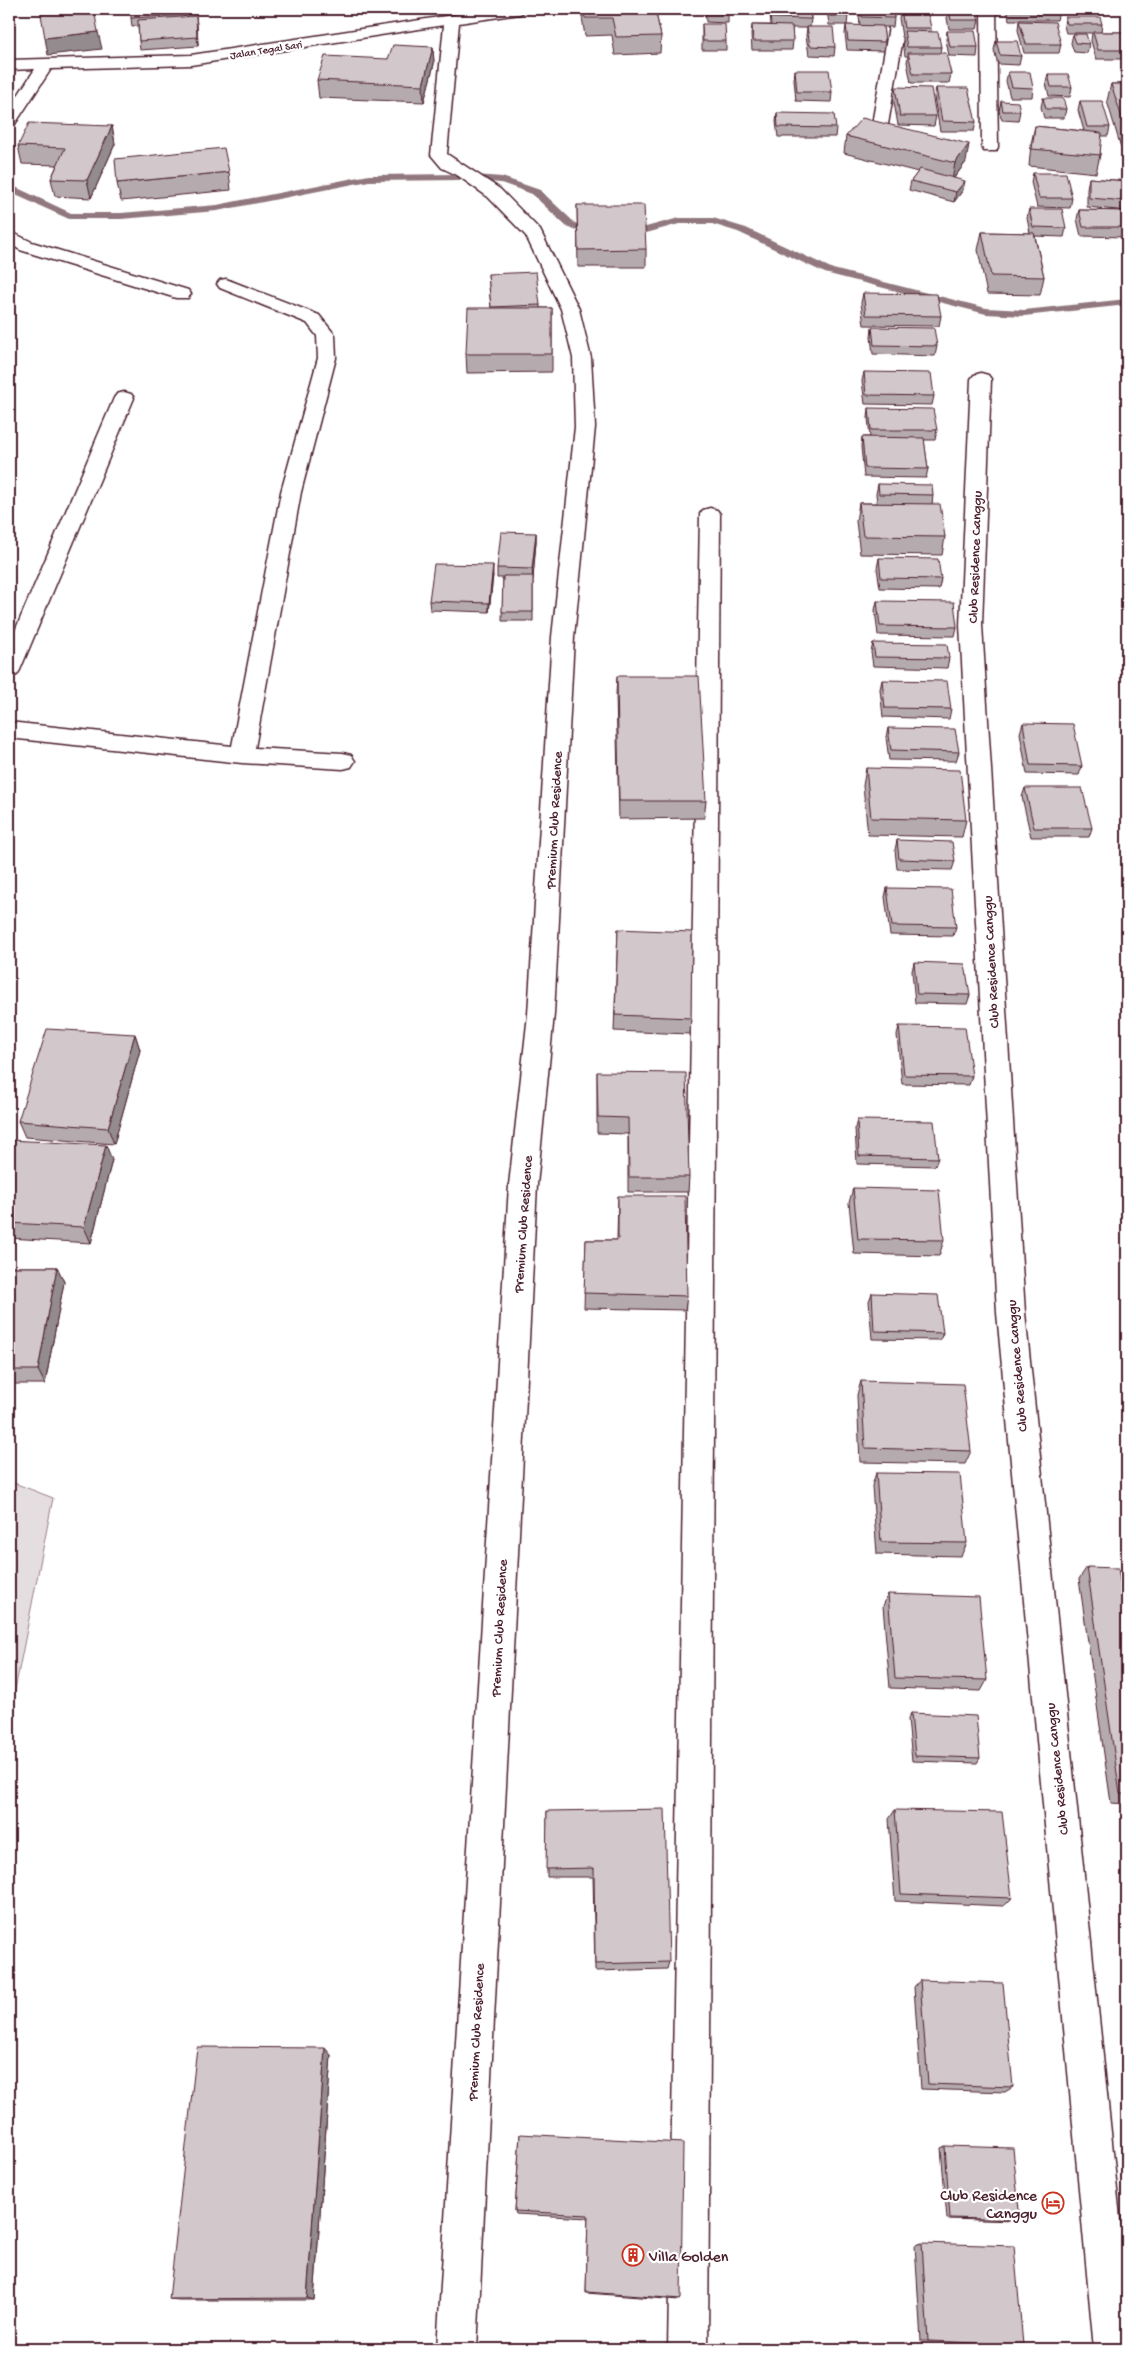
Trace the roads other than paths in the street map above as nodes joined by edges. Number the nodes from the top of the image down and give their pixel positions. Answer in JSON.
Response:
{"nodes":[{"id":1,"x":520,"y":9,"type":"edge"},
{"id":2,"x":900,"y":9,"type":"edge"},
{"id":3,"x":988,"y":9,"type":"edge"},
{"id":4,"x":452,"y":18,"type":"junction"},
{"id":5,"x":9,"y":64,"type":"edge"},
{"id":6,"x":45,"y":65,"type":"junction"},
{"id":7,"x":9,"y":121,"type":"edge"},
{"id":8,"x":879,"y":130,"type":"edge"},
{"id":9,"x":990,"y":147,"type":"dead end"},
{"id":10,"x":9,"y":236,"type":"edge"},
{"id":11,"x":226,"y":284,"type":"dead end"},
{"id":12,"x":182,"y":294,"type":"dead end"},
{"id":13,"x":981,"y":379,"type":"dead end"},
{"id":14,"x":124,"y":398,"type":"dead end"},
{"id":15,"x":710,"y":514,"type":"dead end"},
{"id":16,"x":9,"y":670,"type":"edge"},
{"id":17,"x":9,"y":730,"type":"edge"},
{"id":18,"x":242,"y":755,"type":"junction"},
{"id":19,"x":343,"y":761,"type":"dead end"},
{"id":20,"x":457,"y":2349,"type":"edge"},
{"id":21,"x":688,"y":2349,"type":"edge"},
{"id":22,"x":1114,"y":2349,"type":"edge"}],
"edges":[{"from":1,"to":4,"type":"street","name":"Jalan Tegal Sari"},
{"from":2,"to":8,"type":"street"},
{"from":3,"to":9,"type":"street"},
{"from":4,"to":6,"type":"street","name":"Jalan Tegal Sari"},
{"from":4,"to":20,"type":"street","name":"Premium Club Residence"},
{"from":5,"to":6,"type":"street","name":"Jalan Tegal Sari"},
{"from":6,"to":7,"type":"street"},
{"from":10,"to":12,"type":"street"},
{"from":11,"to":18,"type":"street"},
{"from":13,"to":22,"type":"street","name":"Club Residence Canggu"},
{"from":14,"to":16,"type":"street"},
{"from":15,"to":21,"type":"street"},
{"from":17,"to":18,"type":"street"},
{"from":18,"to":19,"type":"street"}]}
